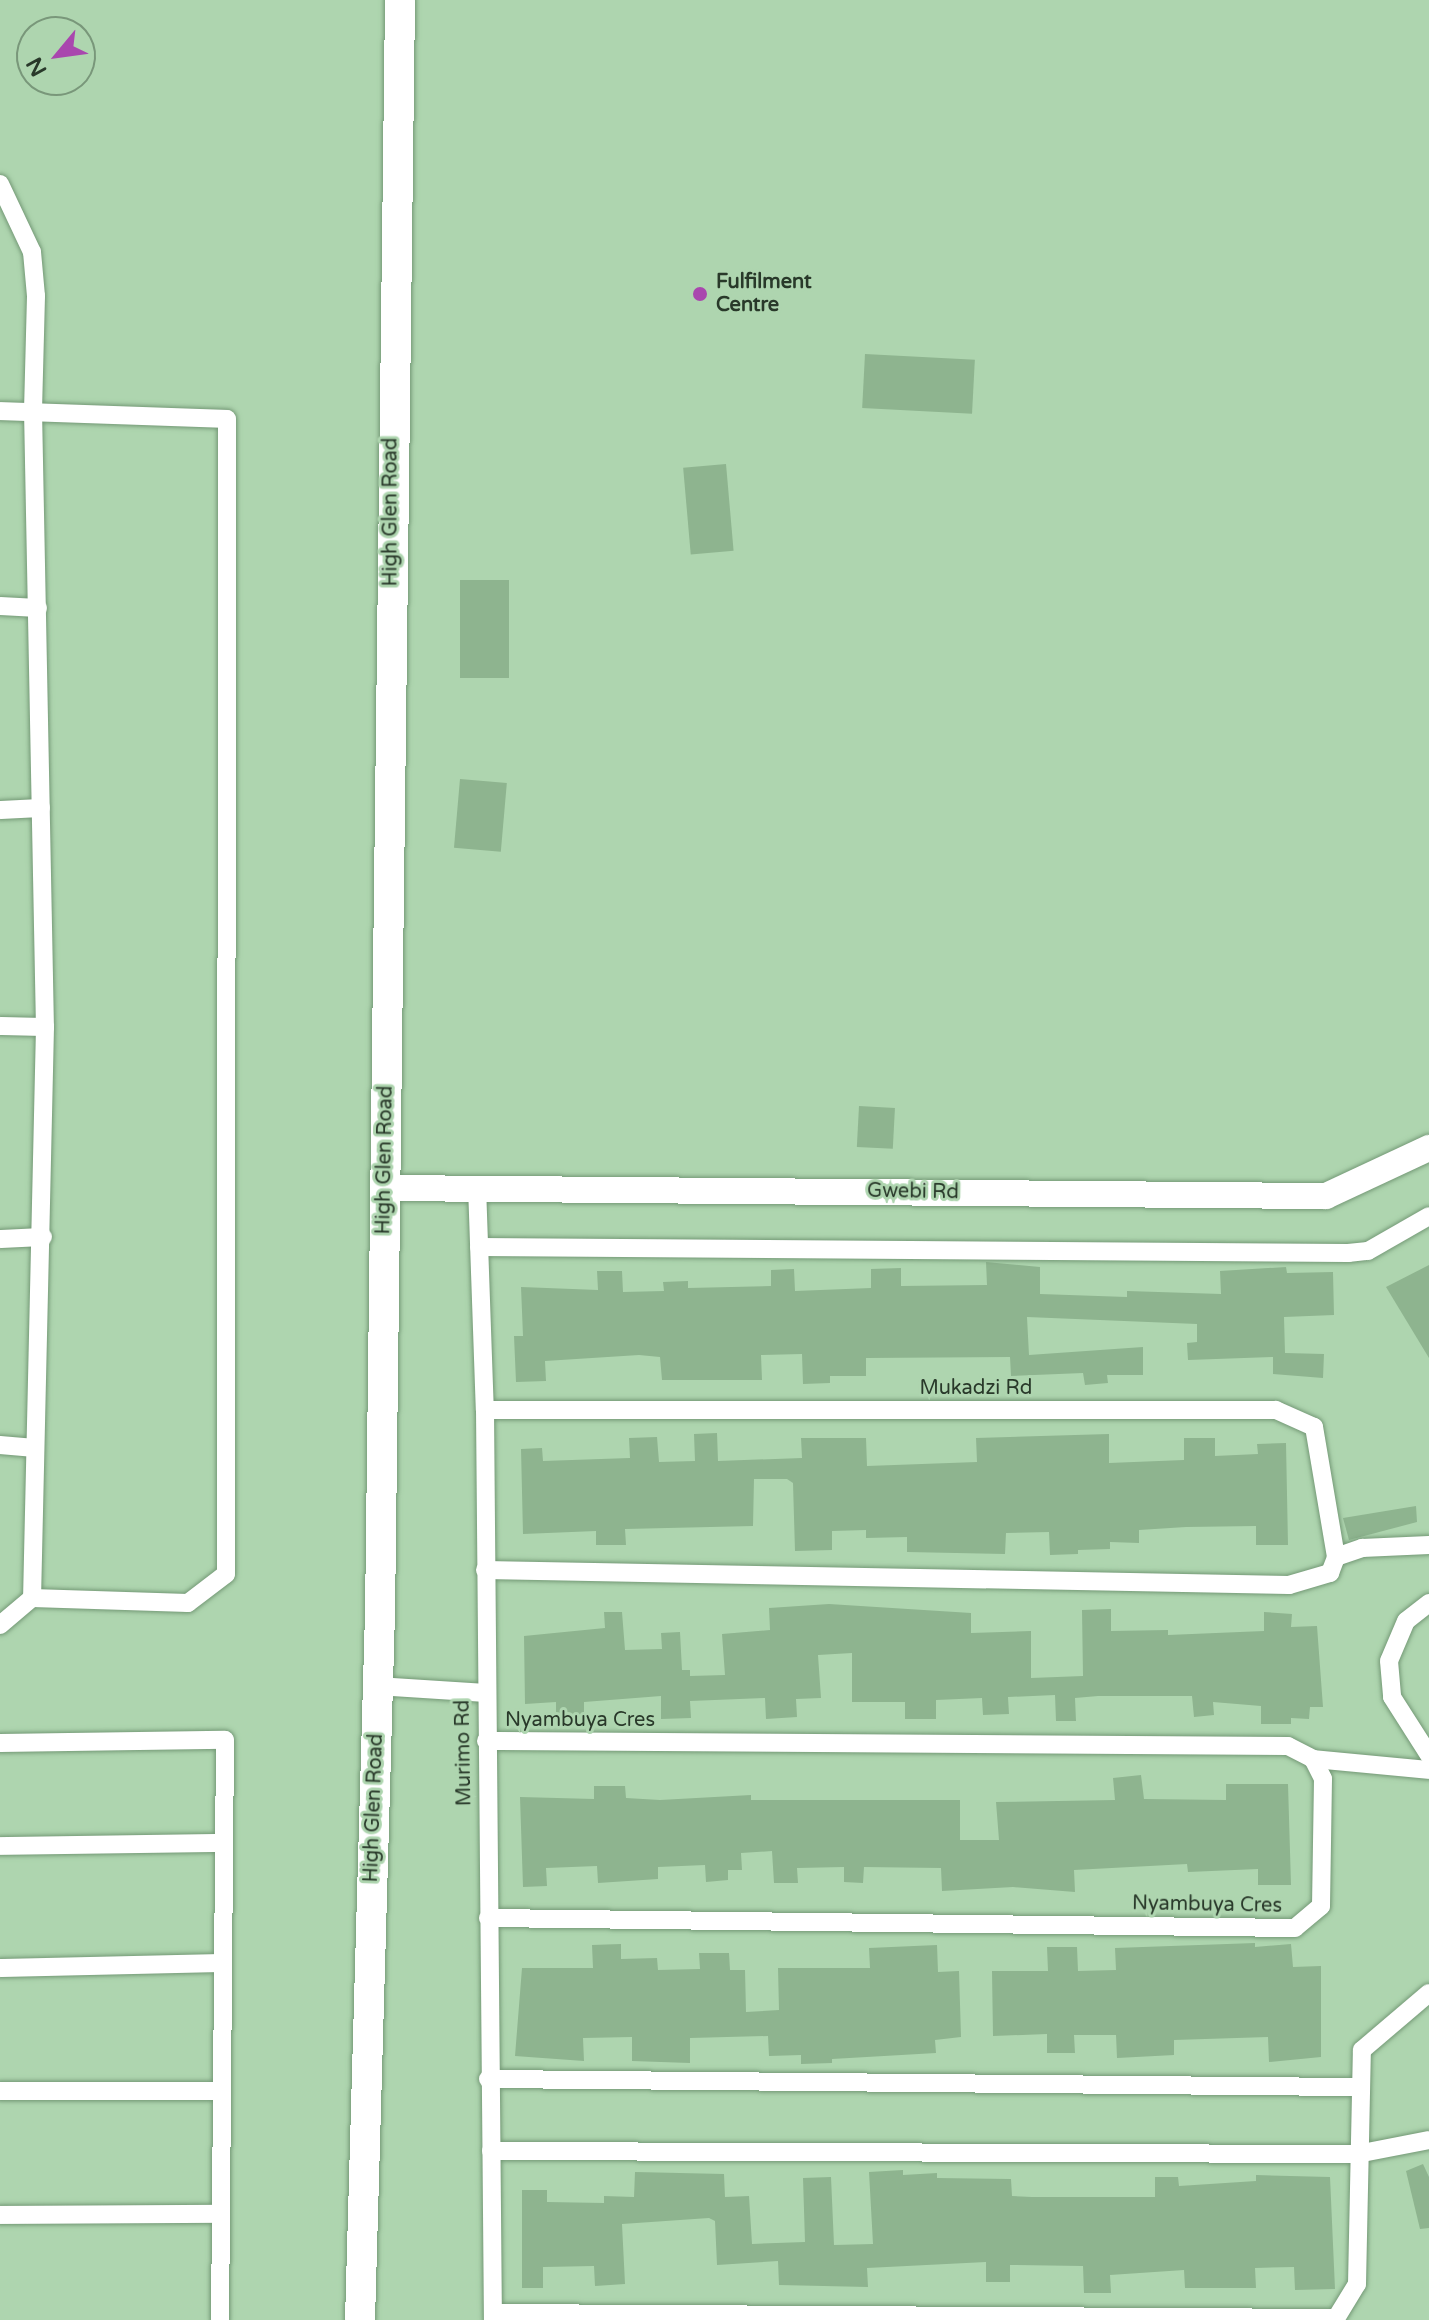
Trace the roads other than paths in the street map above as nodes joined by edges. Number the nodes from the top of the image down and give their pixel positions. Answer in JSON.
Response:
{"nodes":[{"id":1,"x":400,"y":0,"type":"edge"},
{"id":2,"x":0,"y":184,"type":"edge"},
{"id":3,"x":33,"y":410,"type":"junction"},
{"id":4,"x":0,"y":411,"type":"edge"},
{"id":5,"x":0,"y":606,"type":"edge"},
{"id":6,"x":38,"y":608,"type":"junction"},
{"id":7,"x":41,"y":808,"type":"junction"},
{"id":8,"x":0,"y":810,"type":"edge"},
{"id":9,"x":0,"y":1026,"type":"edge"},
{"id":10,"x":45,"y":1027,"type":"junction"},
{"id":11,"x":1429,"y":1148,"type":"edge"},
{"id":12,"x":477,"y":1186,"type":"junction"},
{"id":13,"x":385,"y":1188,"type":"junction"},
{"id":14,"x":1429,"y":1216,"type":"edge"},
{"id":15,"x":43,"y":1237,"type":"junction"},
{"id":16,"x":0,"y":1239,"type":"edge"},
{"id":17,"x":479,"y":1247,"type":"junction"},
{"id":18,"x":485,"y":1410,"type":"junction"},
{"id":19,"x":0,"y":1445,"type":"edge"},
{"id":20,"x":35,"y":1448,"type":"junction"},
{"id":21,"x":1429,"y":1545,"type":"edge"},
{"id":22,"x":1333,"y":1565,"type":"junction"},
{"id":23,"x":485,"y":1570,"type":"junction"},
{"id":24,"x":32,"y":1598,"type":"junction"},
{"id":25,"x":1429,"y":1603,"type":"edge"},
{"id":26,"x":0,"y":1625,"type":"edge"},
{"id":27,"x":378,"y":1686,"type":"junction"},
{"id":28,"x":485,"y":1693,"type":"junction"},
{"id":29,"x":486,"y":1741,"type":"junction"},
{"id":30,"x":0,"y":1743,"type":"edge"},
{"id":31,"x":1429,"y":1755,"type":"edge"},
{"id":32,"x":1313,"y":1759,"type":"junction"},
{"id":33,"x":1429,"y":1770,"type":"edge"},
{"id":34,"x":223,"y":1843,"type":"junction"},
{"id":35,"x":0,"y":1846,"type":"edge"},
{"id":36,"x":488,"y":1918,"type":"junction"},
{"id":37,"x":223,"y":1963,"type":"junction"},
{"id":38,"x":0,"y":1968,"type":"edge"},
{"id":39,"x":1429,"y":1993,"type":"edge"},
{"id":40,"x":488,"y":2079,"type":"junction"},
{"id":41,"x":1358,"y":2087,"type":"junction"},
{"id":42,"x":0,"y":2091,"type":"edge"},
{"id":43,"x":221,"y":2091,"type":"junction"},
{"id":44,"x":1429,"y":2140,"type":"edge"},
{"id":45,"x":491,"y":2151,"type":"junction"},
{"id":46,"x":1357,"y":2154,"type":"junction"},
{"id":47,"x":221,"y":2214,"type":"junction"},
{"id":48,"x":0,"y":2215,"type":"edge"},
{"id":49,"x":493,"y":2317,"type":"edge"},
{"id":50,"x":1335,"y":2319,"type":"edge"},
{"id":51,"x":220,"y":2320,"type":"edge"},
{"id":52,"x":360,"y":2320,"type":"edge"}],
"edges":[{"from":1,"to":13,"type":"main road","name":"High Glen Road"},
{"from":2,"to":3,"type":"street"},
{"from":3,"to":4,"type":"street"},
{"from":3,"to":6,"type":"street"},
{"from":3,"to":24,"type":"street"},
{"from":5,"to":6,"type":"street"},
{"from":6,"to":7,"type":"street"},
{"from":7,"to":8,"type":"street"},
{"from":7,"to":10,"type":"street"},
{"from":9,"to":10,"type":"street"},
{"from":10,"to":15,"type":"street"},
{"from":11,"to":12,"type":"street","name":"Gwebi Rd"},
{"from":12,"to":13,"type":"street","name":"Gwebi Rd"},
{"from":12,"to":17,"type":"street","name":"Murimo Rd"},
{"from":13,"to":27,"type":"main road","name":"High Glen Road"},
{"from":14,"to":17,"type":"street"},
{"from":15,"to":16,"type":"street"},
{"from":15,"to":20,"type":"street"},
{"from":17,"to":18,"type":"street","name":"Murimo Rd"},
{"from":18,"to":22,"type":"street","name":"Mukadzi Rd"},
{"from":18,"to":23,"type":"street","name":"Murimo Rd"},
{"from":19,"to":20,"type":"street"},
{"from":20,"to":24,"type":"street"},
{"from":21,"to":22,"type":"street"},
{"from":22,"to":23,"type":"street"},
{"from":23,"to":28,"type":"street","name":"Murimo Rd"},
{"from":24,"to":26,"type":"street"},
{"from":25,"to":31,"type":"street"},
{"from":27,"to":28,"type":"street"},
{"from":27,"to":52,"type":"main road","name":"High Glen Road"},
{"from":28,"to":29,"type":"street","name":"Murimo Rd"},
{"from":29,"to":32,"type":"street","name":"Nyambuya Cres"},
{"from":29,"to":36,"type":"street","name":"Murimo Rd"},
{"from":30,"to":34,"type":"street"},
{"from":32,"to":33,"type":"street"},
{"from":32,"to":36,"type":"street","name":"Nyambuya Cres"},
{"from":34,"to":35,"type":"street"},
{"from":34,"to":37,"type":"street"},
{"from":36,"to":40,"type":"street","name":"Murimo Rd"},
{"from":37,"to":38,"type":"street"},
{"from":37,"to":43,"type":"street"},
{"from":39,"to":41,"type":"street"},
{"from":40,"to":41,"type":"street"},
{"from":40,"to":45,"type":"street","name":"Murimo Rd"},
{"from":41,"to":46,"type":"street"},
{"from":42,"to":43,"type":"street"},
{"from":43,"to":47,"type":"street"},
{"from":44,"to":46,"type":"street"},
{"from":45,"to":46,"type":"street"},
{"from":45,"to":49,"type":"street","name":"Murimo Rd"},
{"from":46,"to":50,"type":"street"},
{"from":47,"to":48,"type":"street"},
{"from":47,"to":51,"type":"street"},
{"from":49,"to":50,"type":"street"}]}
